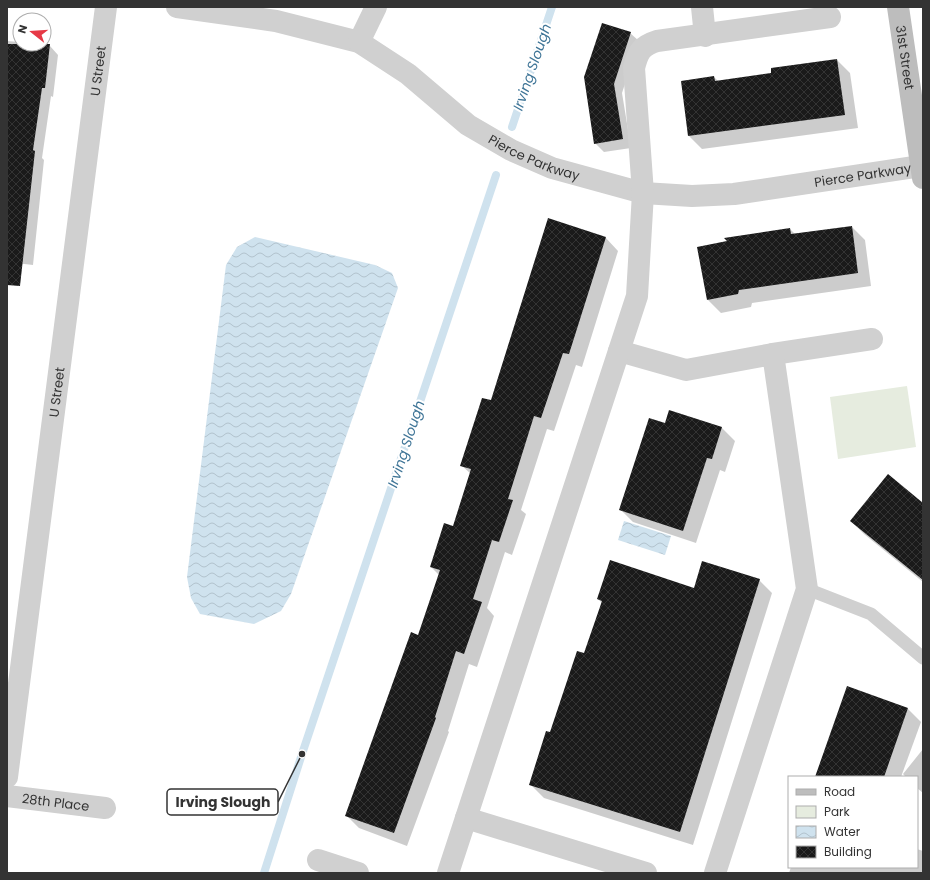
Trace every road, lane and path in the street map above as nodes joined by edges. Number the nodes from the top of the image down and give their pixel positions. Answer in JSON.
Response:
{"nodes":[{"id":1,"x":106,"y":7,"type":"edge"},
{"id":2,"x":177,"y":7,"type":"edge"},
{"id":3,"x":376,"y":7,"type":"edge"},
{"id":4,"x":702,"y":7,"type":"edge"},
{"id":5,"x":898,"y":7,"type":"edge"},
{"id":6,"x":830,"y":17,"type":"dead end"},
{"id":7,"x":705,"y":36,"type":"junction"},
{"id":8,"x":358,"y":42,"type":"junction"},
{"id":9,"x":922,"y":170,"type":"edge"},
{"id":10,"x":643,"y":193,"type":"junction"},
{"id":11,"x":872,"y":339,"type":"dead end"},
{"id":12,"x":619,"y":351,"type":"junction"},
{"id":13,"x":773,"y":354,"type":"junction"},
{"id":14,"x":807,"y":589,"type":"junction"},
{"id":15,"x":923,"y":658,"type":"edge"},
{"id":16,"x":7,"y":777,"type":"edge"},
{"id":17,"x":7,"y":796,"type":"edge"},
{"id":18,"x":105,"y":808,"type":"dead end"},
{"id":19,"x":466,"y":818,"type":"junction"},
{"id":20,"x":318,"y":860,"type":"dead end"},
{"id":21,"x":358,"y":873,"type":"edge"},
{"id":22,"x":448,"y":873,"type":"edge"},
{"id":23,"x":646,"y":873,"type":"edge"},
{"id":24,"x":715,"y":873,"type":"edge"}],
"edges":[{"from":1,"to":16,"type":"street","name":"U Street"},
{"from":2,"to":8,"type":"street","name":"Pierce Parkway"},
{"from":3,"to":8,"type":"street"},
{"from":4,"to":7,"type":"street"},
{"from":5,"to":9,"type":"street","name":"31st Street"},
{"from":6,"to":7,"type":"street"},
{"from":7,"to":10,"type":"street"},
{"from":8,"to":10,"type":"street","name":"Pierce Parkway"},
{"from":9,"to":10,"type":"street","name":"Pierce Parkway"},
{"from":10,"to":12,"type":"street"},
{"from":11,"to":13,"type":"street"},
{"from":12,"to":13,"type":"street"},
{"from":12,"to":19,"type":"street"},
{"from":13,"to":14,"type":"street"},
{"from":14,"to":15,"type":"lane"},
{"from":14,"to":24,"type":"street"},
{"from":17,"to":18,"type":"street","name":"28th Place"},
{"from":19,"to":22,"type":"street"},
{"from":19,"to":23,"type":"street"},
{"from":20,"to":21,"type":"street"}]}
